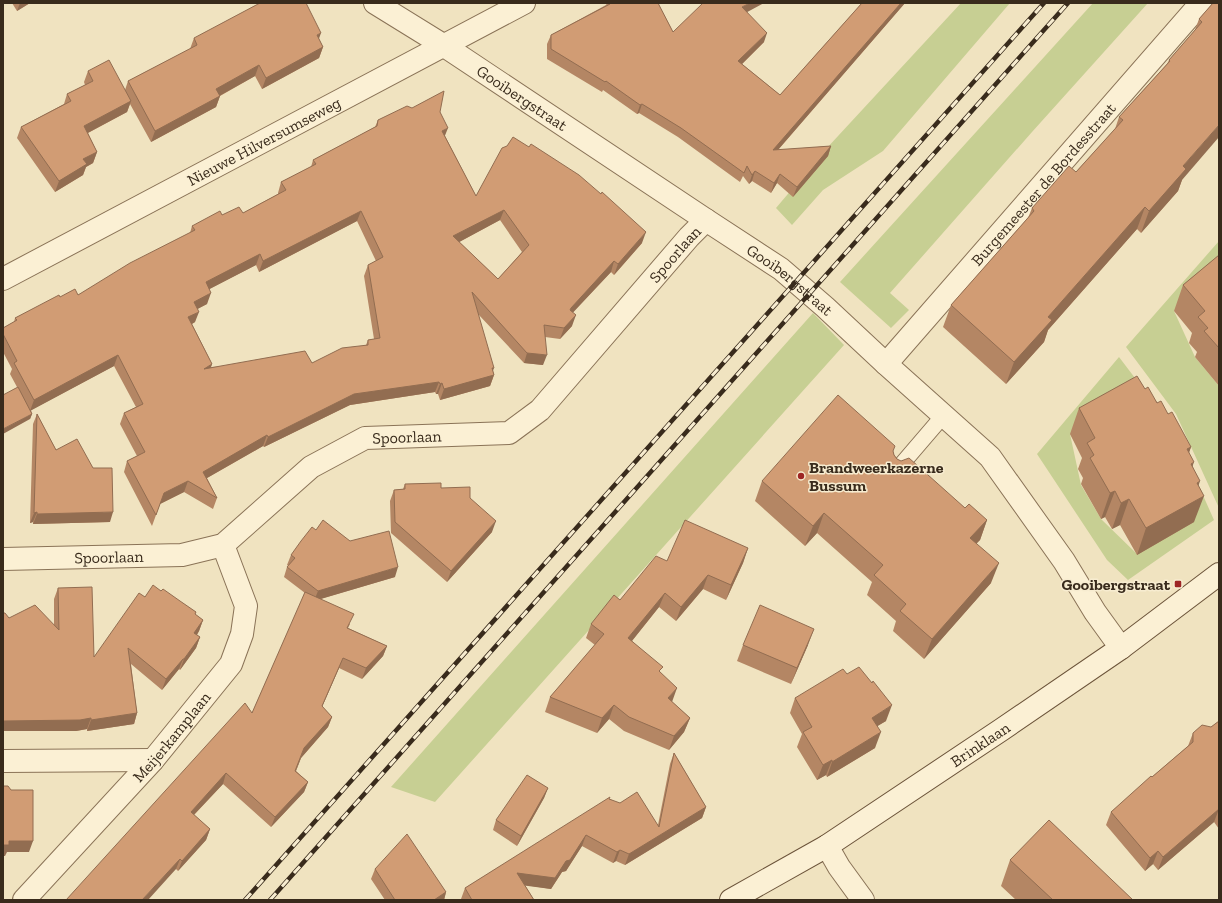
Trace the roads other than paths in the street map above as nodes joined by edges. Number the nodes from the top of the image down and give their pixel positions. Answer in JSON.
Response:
{"nodes":[{"id":1,"x":375,"y":3,"type":"edge"},
{"id":2,"x":524,"y":3,"type":"edge"},
{"id":3,"x":1201,"y":3,"type":"edge"},
{"id":4,"x":443,"y":45,"type":"junction"},
{"id":5,"x":706,"y":220,"type":"junction"},
{"id":6,"x":3,"y":279,"type":"edge"},
{"id":7,"x":886,"y":364,"type":"junction"},
{"id":8,"x":944,"y":416,"type":"junction"},
{"id":9,"x":895,"y":472,"type":"edge"},
{"id":10,"x":224,"y":545,"type":"junction"},
{"id":11,"x":3,"y":559,"type":"edge"},
{"id":12,"x":1219,"y":574,"type":"edge"},
{"id":13,"x":1121,"y":648,"type":"junction"},
{"id":14,"x":153,"y":760,"type":"junction"},
{"id":15,"x":3,"y":761,"type":"edge"},
{"id":16,"x":827,"y":846,"type":"junction"},
{"id":17,"x":24,"y":900,"type":"edge"},
{"id":18,"x":731,"y":900,"type":"edge"},
{"id":19,"x":863,"y":900,"type":"edge"}],
"edges":[{"from":1,"to":4,"type":"street","name":"Gooibergstraat"},
{"from":2,"to":4,"type":"street","name":"Nieuwe Hilversumseweg"},
{"from":3,"to":7,"type":"street","name":"Burgemeester de Bordesstraat"},
{"from":4,"to":5,"type":"street","name":"Gooibergstraat"},
{"from":4,"to":6,"type":"street","name":"Nieuwe Hilversumseweg"},
{"from":5,"to":7,"type":"street","name":"Gooibergstraat"},
{"from":5,"to":10,"type":"street","name":"Spoorlaan"},
{"from":7,"to":8,"type":"street","name":"Gooibergstraat"},
{"from":8,"to":9,"type":"lane"},
{"from":8,"to":13,"type":"street","name":"Gooibergstraat"},
{"from":10,"to":11,"type":"street","name":"Spoorlaan"},
{"from":10,"to":14,"type":"street","name":"Meijerkamplaan"},
{"from":12,"to":13,"type":"street","name":"Brinklaan"},
{"from":13,"to":16,"type":"street","name":"Brinklaan"},
{"from":14,"to":15,"type":"street"},
{"from":14,"to":17,"type":"street","name":"Meijerkamplaan"},
{"from":16,"to":18,"type":"street","name":"Brinklaan"},
{"from":16,"to":19,"type":"street"}]}
